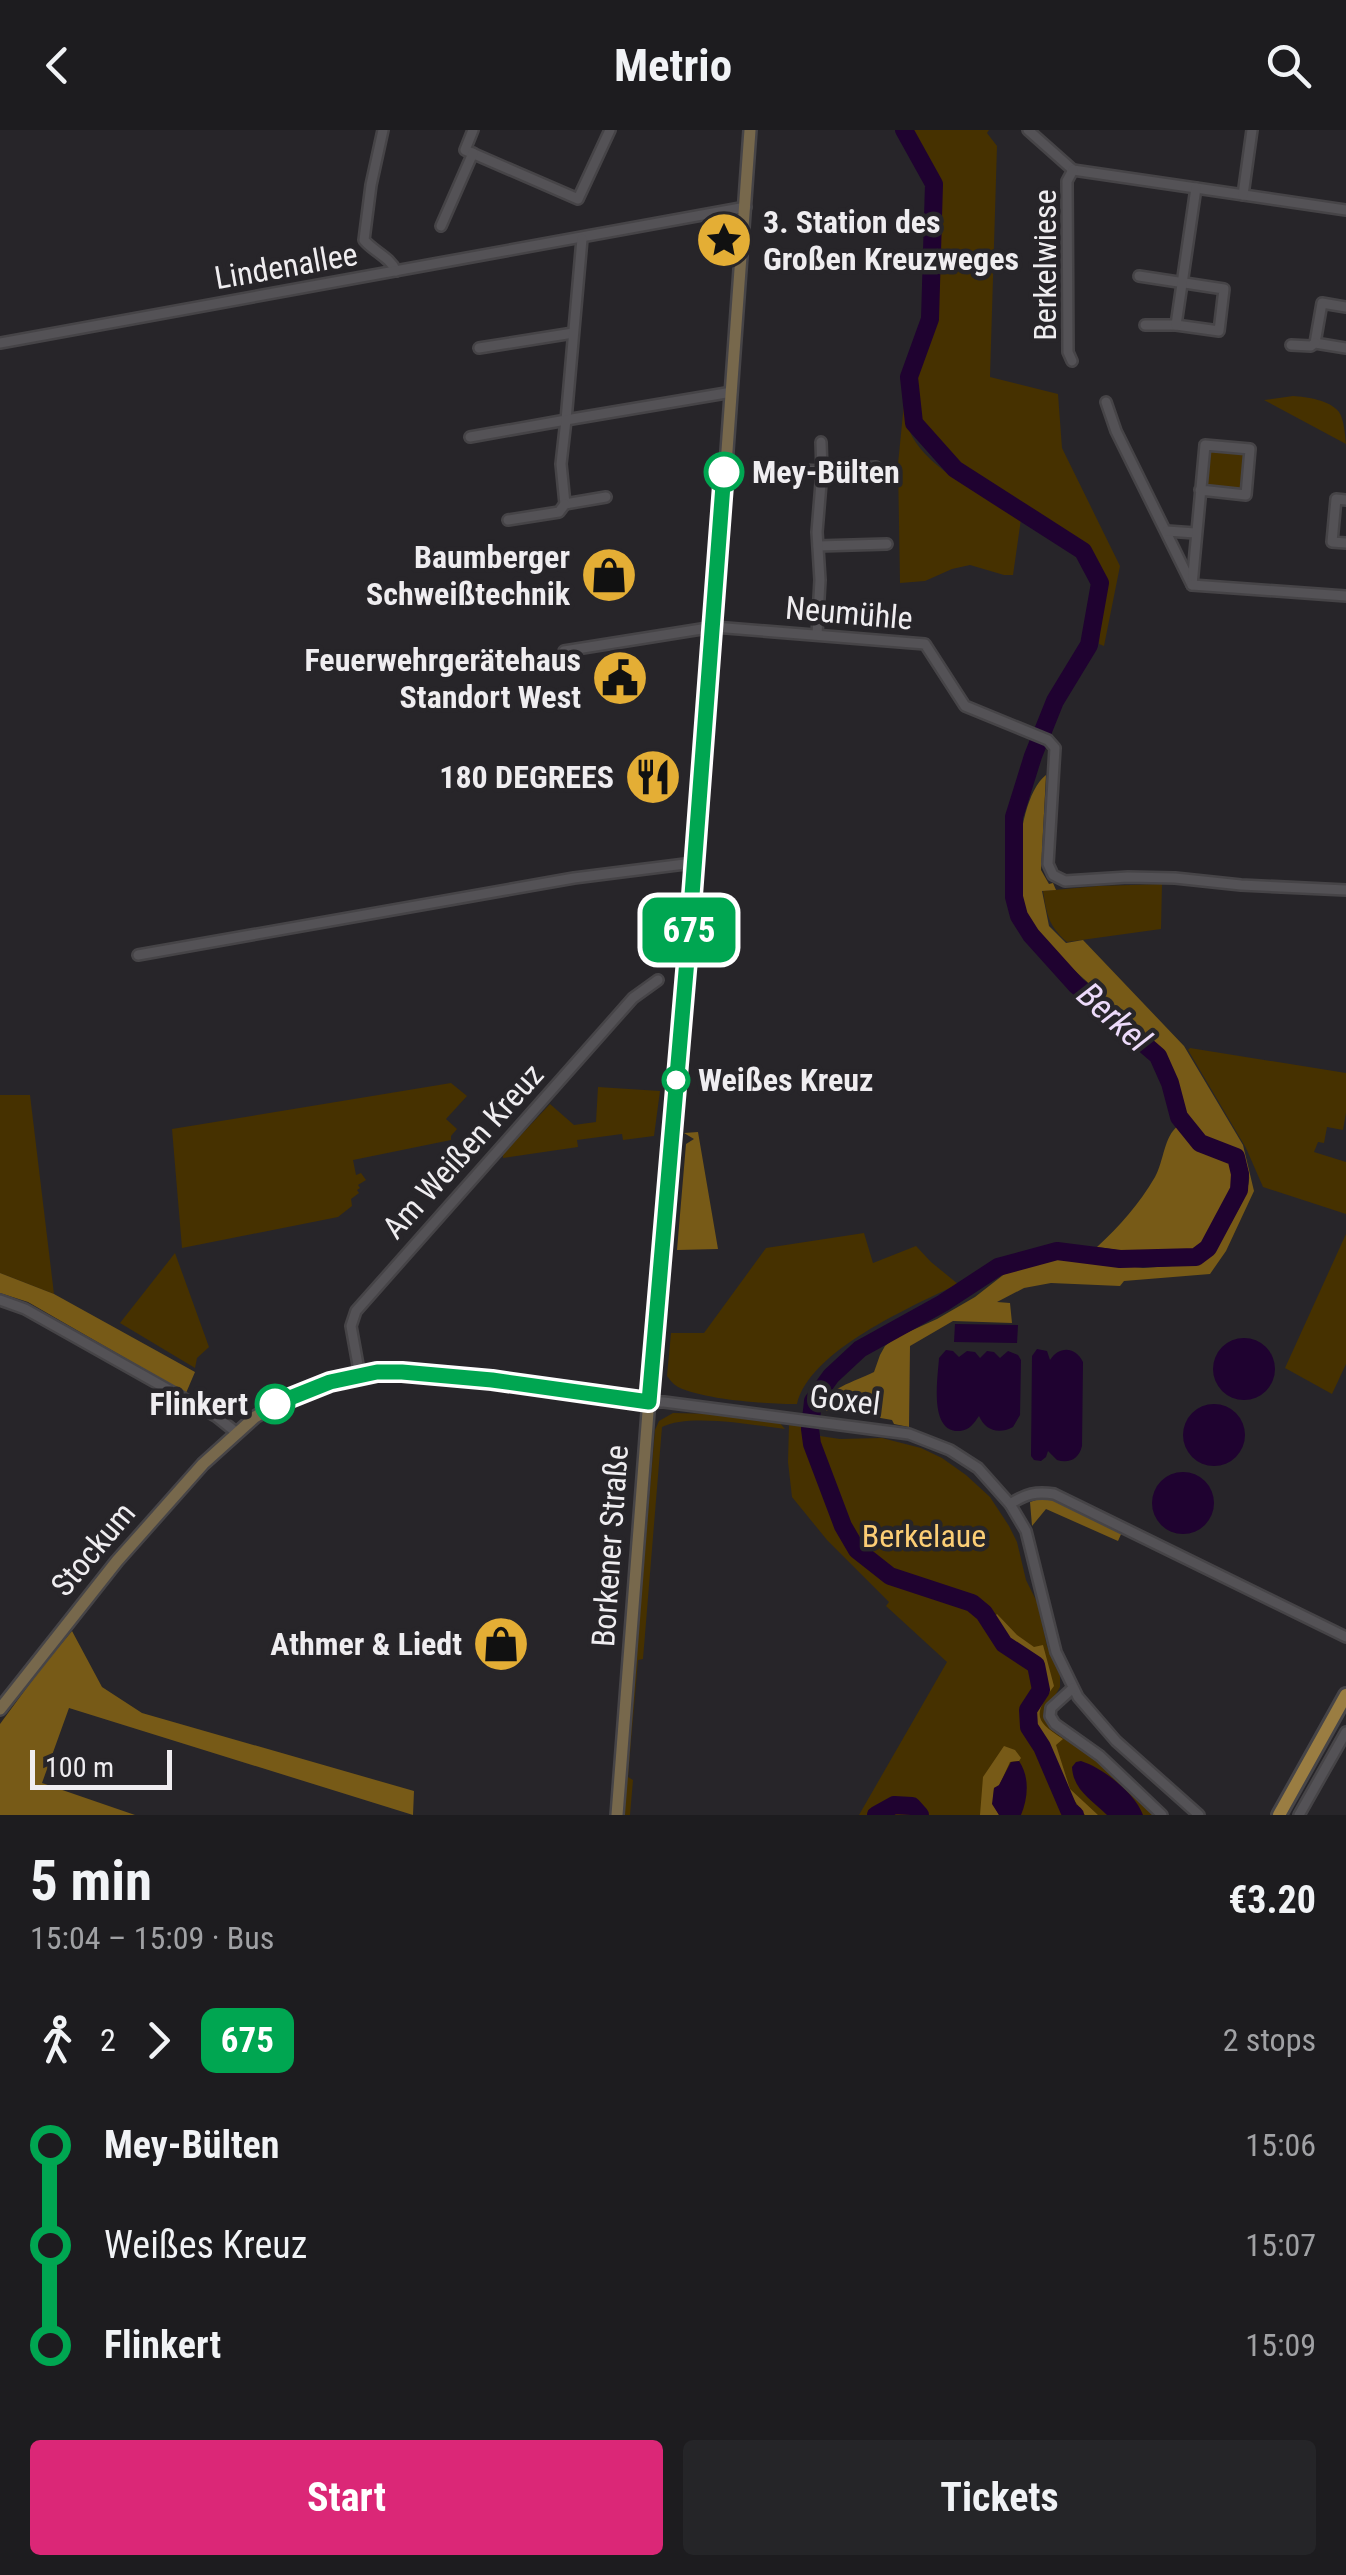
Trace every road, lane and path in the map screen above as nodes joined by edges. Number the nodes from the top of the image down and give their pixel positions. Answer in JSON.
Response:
{"nodes":[{"id":1,"x":383,"y":130,"type":"edge"},
{"id":2,"x":474,"y":130,"type":"edge"},
{"id":3,"x":610,"y":130,"type":"edge"},
{"id":4,"x":750,"y":130,"type":"edge"},
{"id":5,"x":1028,"y":130,"type":"edge"},
{"id":6,"x":1252,"y":130,"type":"edge"},
{"id":7,"x":473,"y":154,"type":"junction"},
{"id":8,"x":1073,"y":170,"type":"junction"},
{"id":9,"x":1196,"y":188,"type":"junction"},
{"id":10,"x":1244,"y":194,"type":"junction"},
{"id":11,"x":746,"y":207,"type":"junction"},
{"id":12,"x":1346,"y":210,"type":"edge"},
{"id":13,"x":441,"y":226,"type":"dead end"},
{"id":14,"x":353,"y":239,"type":"dead end"},
{"id":15,"x":582,"y":239,"type":"junction"},
{"id":16,"x":364,"y":240,"type":"junction"},
{"id":17,"x":396,"y":271,"type":"junction"},
{"id":18,"x":1139,"y":276,"type":"dead end"},
{"id":19,"x":1182,"y":281,"type":"junction"},
{"id":20,"x":1346,"y":308,"type":"edge"},
{"id":21,"x":1145,"y":325,"type":"dead end"},
{"id":22,"x":1176,"y":325,"type":"junction"},
{"id":23,"x":574,"y":333,"type":"junction"},
{"id":24,"x":0,"y":343,"type":"edge"},
{"id":25,"x":1315,"y":343,"type":"junction"},
{"id":26,"x":1291,"y":345,"type":"dead end"},
{"id":27,"x":480,"y":348,"type":"dead end"},
{"id":28,"x":1346,"y":348,"type":"edge"},
{"id":29,"x":1072,"y":361,"type":"dead end"},
{"id":30,"x":732,"y":392,"type":"junction"},
{"id":31,"x":1106,"y":402,"type":"dead end"},
{"id":32,"x":566,"y":420,"type":"junction"},
{"id":33,"x":470,"y":437,"type":"dead end"},
{"id":34,"x":820,"y":442,"type":"dead end"},
{"id":35,"x":876,"y":467,"type":"dead end"},
{"id":36,"x":781,"y":468,"type":"dead end"},
{"id":37,"x":822,"y":472,"type":"junction"},
{"id":38,"x":1200,"y":490,"type":"junction"},
{"id":39,"x":606,"y":497,"type":"dead end"},
{"id":40,"x":1346,"y":500,"type":"edge"},
{"id":41,"x":565,"y":504,"type":"junction"},
{"id":42,"x":508,"y":520,"type":"dead end"},
{"id":43,"x":1166,"y":531,"type":"junction"},
{"id":44,"x":1195,"y":533,"type":"junction"},
{"id":45,"x":1346,"y":543,"type":"edge"},
{"id":46,"x":887,"y":544,"type":"dead end"},
{"id":47,"x":818,"y":546,"type":"junction"},
{"id":48,"x":1192,"y":585,"type":"junction"},
{"id":49,"x":1346,"y":596,"type":"edge"},
{"id":50,"x":714,"y":626,"type":"junction"},
{"id":51,"x":816,"y":634,"type":"junction"},
{"id":52,"x":564,"y":651,"type":"dead end"},
{"id":53,"x":693,"y":862,"type":"junction"},
{"id":54,"x":1346,"y":890,"type":"edge"},
{"id":55,"x":138,"y":955,"type":"dead end"},
{"id":56,"x":658,"y":980,"type":"dead end"},
{"id":57,"x":0,"y":1300,"type":"edge"},
{"id":58,"x":360,"y":1376,"type":"junction"},
{"id":59,"x":649,"y":1402,"type":"junction"},
{"id":60,"x":236,"y":1433,"type":"junction"},
{"id":61,"x":1010,"y":1504,"type":"junction"},
{"id":62,"x":1346,"y":1638,"type":"edge"},
{"id":63,"x":1072,"y":1688,"type":"junction"},
{"id":64,"x":1346,"y":1696,"type":"edge"},
{"id":65,"x":0,"y":1709,"type":"edge"},
{"id":66,"x":1346,"y":1732,"type":"edge"},
{"id":67,"x":616,"y":1815,"type":"edge"},
{"id":68,"x":1162,"y":1815,"type":"edge"},
{"id":69,"x":1199,"y":1815,"type":"edge"},
{"id":70,"x":1279,"y":1815,"type":"edge"},
{"id":71,"x":1299,"y":1815,"type":"edge"}],
"edges":[{"from":1,"to":16,"type":"street"},
{"from":2,"to":7,"type":"street"},
{"from":3,"to":7,"type":"street"},
{"from":4,"to":11,"type":"street","name":"Borkener Straße"},
{"from":5,"to":8,"type":"street","name":"Berkelwiese"},
{"from":6,"to":10,"type":"street"},
{"from":7,"to":13,"type":"street"},
{"from":8,"to":9,"type":"street"},
{"from":8,"to":29,"type":"street","name":"Berkelwiese"},
{"from":9,"to":10,"type":"street"},
{"from":9,"to":19,"type":"street"},
{"from":10,"to":12,"type":"street"},
{"from":11,"to":15,"type":"street","name":"Lindenallee"},
{"from":11,"to":30,"type":"street","name":"Borkener Straße"},
{"from":14,"to":16,"type":"street"},
{"from":15,"to":17,"type":"street","name":"Lindenallee"},
{"from":15,"to":23,"type":"street"},
{"from":16,"to":17,"type":"street"},
{"from":17,"to":24,"type":"street","name":"Lindenallee"},
{"from":18,"to":19,"type":"street"},
{"from":19,"to":22,"type":"street"},
{"from":19,"to":22,"type":"street"},
{"from":20,"to":25,"type":"street"},
{"from":21,"to":22,"type":"street"},
{"from":23,"to":27,"type":"street"},
{"from":23,"to":32,"type":"street"},
{"from":25,"to":26,"type":"street"},
{"from":25,"to":28,"type":"street"},
{"from":30,"to":32,"type":"street"},
{"from":30,"to":50,"type":"street","name":"Borkener Straße"},
{"from":31,"to":43,"type":"street"},
{"from":32,"to":33,"type":"street"},
{"from":32,"to":41,"type":"street"},
{"from":34,"to":37,"type":"street"},
{"from":35,"to":37,"type":"street"},
{"from":36,"to":37,"type":"street"},
{"from":37,"to":47,"type":"street"},
{"from":38,"to":38,"type":"street"},
{"from":38,"to":44,"type":"street"},
{"from":39,"to":41,"type":"street"},
{"from":40,"to":45,"type":"street"},
{"from":41,"to":42,"type":"street"},
{"from":43,"to":44,"type":"street"},
{"from":43,"to":48,"type":"street"},
{"from":44,"to":48,"type":"street"},
{"from":46,"to":47,"type":"street"},
{"from":47,"to":51,"type":"street"},
{"from":48,"to":49,"type":"street"},
{"from":50,"to":51,"type":"street","name":"Neumühle"},
{"from":50,"to":52,"type":"street"},
{"from":50,"to":53,"type":"street","name":"Borkener Straße"},
{"from":51,"to":54,"type":"street","name":"Neumühle"},
{"from":53,"to":55,"type":"street"},
{"from":53,"to":59,"type":"street","name":"Borkener Straße"},
{"from":56,"to":58,"type":"street","name":"Am Weißen Kreuz"},
{"from":57,"to":60,"type":"street"},
{"from":58,"to":59,"type":"street","name":"Stockum"},
{"from":58,"to":60,"type":"street","name":"Stockum"},
{"from":59,"to":61,"type":"street","name":"Goxel"},
{"from":59,"to":67,"type":"street","name":"Borkener Straße"},
{"from":60,"to":65,"type":"street","name":"Stockum"},
{"from":61,"to":62,"type":"street"},
{"from":61,"to":63,"type":"street","name":"Goxel"},
{"from":63,"to":68,"type":"street"},
{"from":63,"to":69,"type":"street","name":"Goxel"},
{"from":64,"to":70,"type":"main road"},
{"from":66,"to":71,"type":"street"}]}
